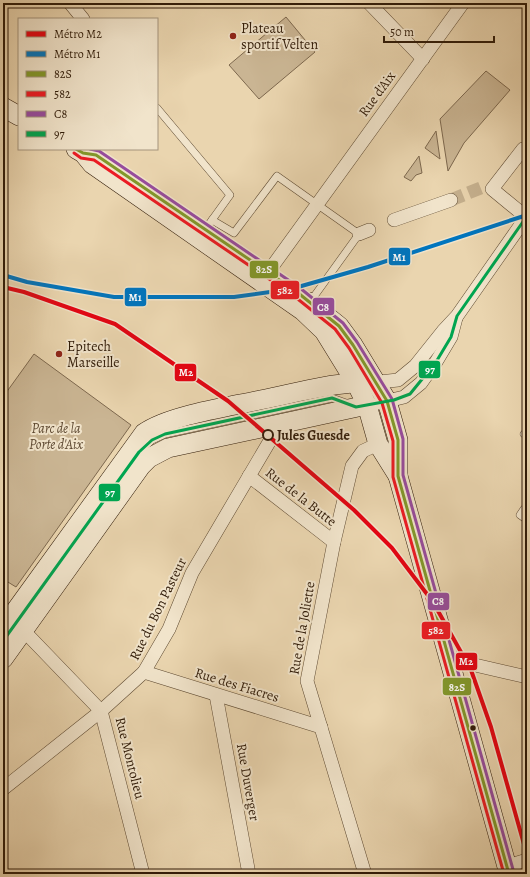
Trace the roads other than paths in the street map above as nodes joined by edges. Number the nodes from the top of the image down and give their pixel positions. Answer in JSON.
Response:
{"nodes":[{"id":1,"x":70,"y":3,"type":"edge"},
{"id":2,"x":369,"y":3,"type":"edge"},
{"id":3,"x":463,"y":3,"type":"edge"},
{"id":4,"x":82,"y":18,"type":"edge"},
{"id":5,"x":423,"y":59,"type":"junction"},
{"id":6,"x":3,"y":107,"type":"edge"},
{"id":7,"x":158,"y":109,"type":"edge"},
{"id":8,"x":18,"y":115,"type":"edge"},
{"id":9,"x":523,"y":149,"type":"dead end"},
{"id":10,"x":81,"y":150,"type":"edge"},
{"id":11,"x":451,"y":200,"type":"tunnel mouth"},
{"id":12,"x":318,"y":204,"type":"junction"},
{"id":13,"x":527,"y":216,"type":"edge"},
{"id":14,"x":394,"y":220,"type":"dead end"},
{"id":15,"x":205,"y":229,"type":"junction"},
{"id":16,"x":264,"y":277,"type":"junction"},
{"id":17,"x":306,"y":307,"type":"junction"},
{"id":18,"x":457,"y":316,"type":"junction"},
{"id":19,"x":377,"y":382,"type":"junction"},
{"id":20,"x":356,"y":383,"type":"junction"},
{"id":21,"x":387,"y":401,"type":"junction"},
{"id":22,"x":362,"y":406,"type":"junction"},
{"id":23,"x":281,"y":422,"type":"junction"},
{"id":24,"x":378,"y":444,"type":"junction"},
{"id":25,"x":140,"y":451,"type":"junction"},
{"id":26,"x":249,"y":476,"type":"junction"},
{"id":27,"x":398,"y":476,"type":"junction"},
{"id":28,"x":524,"y":509,"type":"dead end"},
{"id":29,"x":527,"y":520,"type":"edge"},
{"id":30,"x":334,"y":542,"type":"junction"},
{"id":31,"x":3,"y":628,"type":"edge"},
{"id":32,"x":24,"y":631,"type":"junction"},
{"id":33,"x":3,"y":641,"type":"edge"},
{"id":34,"x":3,"y":659,"type":"edge"},
{"id":35,"x":449,"y":659,"type":"junction"},
{"id":36,"x":144,"y":672,"type":"junction"},
{"id":37,"x":527,"y":677,"type":"edge"},
{"id":38,"x":216,"y":695,"type":"junction"},
{"id":39,"x":101,"y":711,"type":"junction"},
{"id":40,"x":321,"y":727,"type":"junction"},
{"id":41,"x":3,"y":789,"type":"edge"},
{"id":42,"x":527,"y":860,"type":"edge"},
{"id":43,"x":508,"y":870,"type":"edge"},
{"id":44,"x":143,"y":874,"type":"edge"},
{"id":45,"x":249,"y":874,"type":"edge"},
{"id":46,"x":364,"y":874,"type":"edge"}],
"edges":[{"from":1,"to":4,"type":"street"},
{"from":2,"to":5,"type":"street"},
{"from":3,"to":5,"type":"street","name":"Rue d'Aix"},
{"from":5,"to":12,"type":"street","name":"Rue d'Aix"},
{"from":6,"to":8,"type":"main road"},
{"from":7,"to":15,"type":"lane"},
{"from":9,"to":13,"type":"street"},
{"from":10,"to":15,"type":"main road"},
{"from":11,"to":14,"type":"street"},
{"from":12,"to":15,"type":"lane"},
{"from":12,"to":16,"type":"street","name":"Rue d'Aix"},
{"from":12,"to":17,"type":"lane"},
{"from":13,"to":18,"type":"street"},
{"from":15,"to":16,"type":"main road"},
{"from":16,"to":17,"type":"main road"},
{"from":17,"to":19,"type":"main road"},
{"from":17,"to":20,"type":"main road"},
{"from":18,"to":19,"type":"street"},
{"from":18,"to":21,"type":"street"},
{"from":19,"to":20,"type":"street"},
{"from":19,"to":21,"type":"main road"},
{"from":20,"to":22,"type":"main road"},
{"from":20,"to":25,"type":"main road"},
{"from":21,"to":22,"type":"street"},
{"from":21,"to":27,"type":"main road"},
{"from":22,"to":23,"type":"main road"},
{"from":22,"to":24,"type":"main road"},
{"from":22,"to":25,"type":"lane"},
{"from":23,"to":25,"type":"main road"},
{"from":23,"to":26,"type":"street","name":"Rue du Bon Pasteur"},
{"from":24,"to":27,"type":"main road"},
{"from":24,"to":30,"type":"street","name":"Rue de la Joliette"},
{"from":25,"to":31,"type":"main road"},
{"from":25,"to":32,"type":"main road"},
{"from":25,"to":33,"type":"lane"},
{"from":26,"to":30,"type":"street","name":"Rue de la Butte"},
{"from":26,"to":36,"type":"street","name":"Rue du Bon Pasteur"},
{"from":27,"to":35,"type":"main road"},
{"from":28,"to":29,"type":"lane"},
{"from":30,"to":40,"type":"street","name":"Rue de la Joliette"},
{"from":32,"to":34,"type":"main road"},
{"from":32,"to":39,"type":"street","name":"Rue Montolieu"},
{"from":35,"to":37,"type":"street"},
{"from":35,"to":43,"type":"main road"},
{"from":36,"to":38,"type":"street","name":"Rue des Fiacres"},
{"from":36,"to":39,"type":"street","name":"Rue du Bon Pasteur"},
{"from":38,"to":40,"type":"street","name":"Rue des Fiacres"},
{"from":38,"to":45,"type":"street","name":"Rue Duverger"},
{"from":39,"to":41,"type":"street","name":"Rue du Bon Pasteur"},
{"from":39,"to":44,"type":"street","name":"Rue Montolieu"},
{"from":40,"to":46,"type":"street","name":"Rue de la Joliette"},
{"from":42,"to":43,"type":"street"}]}
